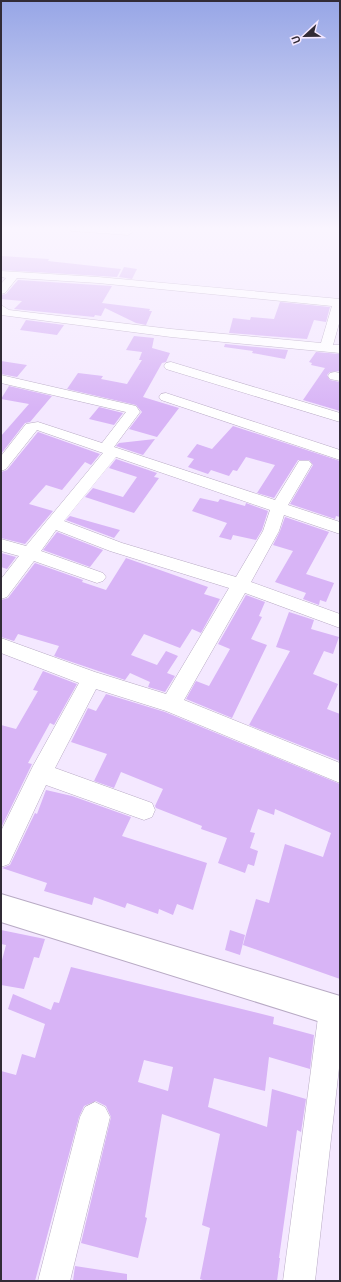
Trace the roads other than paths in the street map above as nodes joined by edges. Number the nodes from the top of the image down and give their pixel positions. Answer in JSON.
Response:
{"nodes":[{"id":1,"x":180,"y":288,"type":"edge"},
{"id":2,"x":340,"y":303,"type":"edge"},
{"id":3,"x":1,"y":309,"type":"edge"},
{"id":4,"x":326,"y":348,"type":"junction"},
{"id":5,"x":340,"y":349,"type":"edge"},
{"id":6,"x":171,"y":366,"type":"dead end"},
{"id":7,"x":1,"y":379,"type":"edge"},
{"id":8,"x":166,"y":397,"type":"dead end"},
{"id":9,"x":340,"y":418,"type":"edge"},
{"id":10,"x":109,"y":450,"type":"junction"},
{"id":11,"x":340,"y":455,"type":"edge"},
{"id":12,"x":304,"y":464,"type":"dead end"},
{"id":13,"x":1,"y":466,"type":"edge"},
{"id":14,"x":279,"y":507,"type":"junction"},
{"id":15,"x":53,"y":523,"type":"junction"},
{"id":16,"x":340,"y":528,"type":"edge"},
{"id":17,"x":1,"y":545,"type":"edge"},
{"id":18,"x":29,"y":553,"type":"junction"},
{"id":19,"x":97,"y":577,"type":"dead end"},
{"id":20,"x":241,"y":585,"type":"junction"},
{"id":21,"x":1,"y":592,"type":"edge"},
{"id":22,"x":340,"y":621,"type":"edge"},
{"id":23,"x":1,"y":645,"type":"edge"},
{"id":24,"x":91,"y":679,"type":"junction"},
{"id":25,"x":171,"y":704,"type":"junction"},
{"id":26,"x":41,"y":772,"type":"junction"},
{"id":27,"x":340,"y":773,"type":"edge"},
{"id":28,"x":144,"y":810,"type":"dead end"},
{"id":29,"x":1,"y":856,"type":"edge"},
{"id":30,"x":1,"y":908,"type":"edge"},
{"id":31,"x":336,"y":1011,"type":"edge"},
{"id":32,"x":95,"y":1117,"type":"dead end"},
{"id":33,"x":54,"y":1281,"type":"edge"},
{"id":34,"x":299,"y":1281,"type":"edge"}],
"edges":[{"from":1,"to":2,"type":"street"},
{"from":2,"to":4,"type":"street"},
{"from":3,"to":4,"type":"street"},
{"from":4,"to":5,"type":"street"},
{"from":6,"to":9,"type":"street"},
{"from":7,"to":10,"type":"street"},
{"from":8,"to":11,"type":"street"},
{"from":10,"to":13,"type":"street"},
{"from":10,"to":14,"type":"street"},
{"from":10,"to":15,"type":"street"},
{"from":12,"to":14,"type":"street"},
{"from":14,"to":16,"type":"street"},
{"from":14,"to":20,"type":"street"},
{"from":15,"to":18,"type":"street"},
{"from":15,"to":20,"type":"street"},
{"from":17,"to":18,"type":"street"},
{"from":18,"to":19,"type":"street"},
{"from":18,"to":21,"type":"street"},
{"from":20,"to":22,"type":"street"},
{"from":20,"to":25,"type":"street"},
{"from":23,"to":24,"type":"street"},
{"from":24,"to":25,"type":"street"},
{"from":24,"to":26,"type":"street"},
{"from":25,"to":27,"type":"street"},
{"from":26,"to":28,"type":"street"},
{"from":26,"to":29,"type":"street"},
{"from":30,"to":31,"type":"highway"},
{"from":31,"to":34,"type":"street"},
{"from":32,"to":33,"type":"street"}]}
